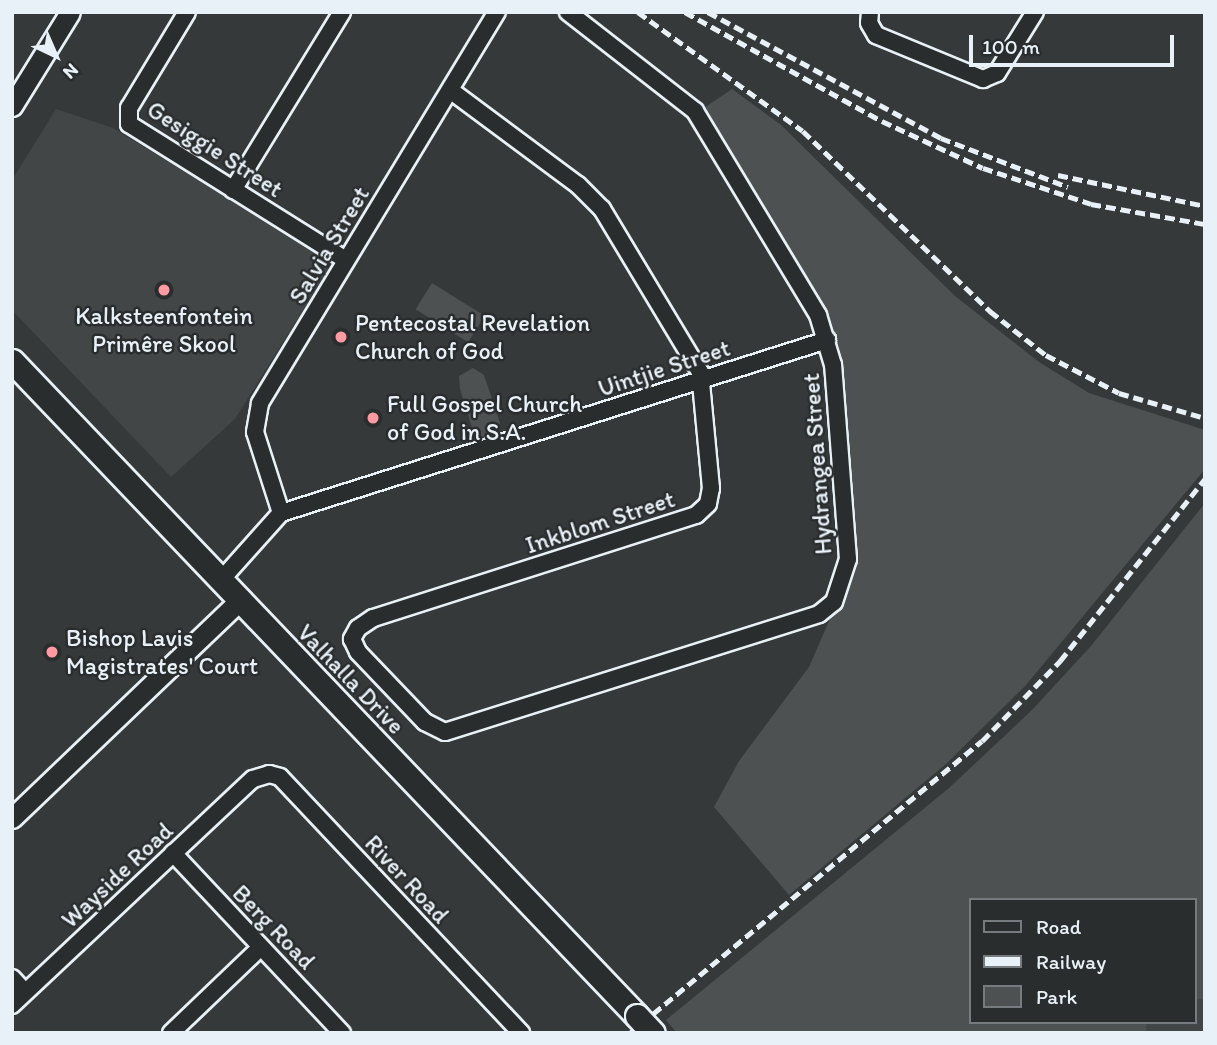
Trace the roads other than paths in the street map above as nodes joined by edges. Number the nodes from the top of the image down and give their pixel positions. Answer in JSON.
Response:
{"nodes":[{"id":1,"x":70,"y":12,"type":"edge"},
{"id":2,"x":187,"y":12,"type":"edge"},
{"id":3,"x":342,"y":12,"type":"edge"},
{"id":4,"x":497,"y":12,"type":"edge"},
{"id":5,"x":568,"y":12,"type":"edge"},
{"id":6,"x":870,"y":12,"type":"edge"},
{"id":7,"x":1035,"y":12,"type":"edge"},
{"id":8,"x":450,"y":90,"type":"junction"},
{"id":9,"x":12,"y":106,"type":"edge"},
{"id":10,"x":233,"y":190,"type":"junction"},
{"id":11,"x":346,"y":260,"type":"junction"},
{"id":12,"x":827,"y":340,"type":"junction"},
{"id":13,"x":12,"y":361,"type":"edge"},
{"id":14,"x":701,"y":380,"type":"junction"},
{"id":15,"x":281,"y":513,"type":"junction"},
{"id":16,"x":221,"y":580,"type":"junction"},
{"id":17,"x":240,"y":600,"type":"junction"},
{"id":18,"x":358,"y":652,"type":"joint"},
{"id":19,"x":253,"y":779,"type":"joint"},
{"id":20,"x":12,"y":818,"type":"edge"},
{"id":21,"x":173,"y":853,"type":"junction"},
{"id":22,"x":261,"y":947,"type":"junction"},
{"id":23,"x":12,"y":978,"type":"edge"},
{"id":24,"x":26,"y":992,"type":"junction"},
{"id":25,"x":12,"y":1005,"type":"edge"},
{"id":26,"x":645,"y":1024,"type":"edge"},
{"id":27,"x":171,"y":1033,"type":"edge"},
{"id":28,"x":342,"y":1033,"type":"edge"},
{"id":29,"x":521,"y":1033,"type":"edge"}],
"edges":[{"from":1,"to":9,"type":"street"},
{"from":2,"to":10,"type":"street","name":"Gesiggie Street"},
{"from":3,"to":10,"type":"street"},
{"from":4,"to":8,"type":"street","name":"Salvia Street"},
{"from":5,"to":12,"type":"street","name":"Hydrangea Street"},
{"from":6,"to":7,"type":"street"},
{"from":8,"to":11,"type":"street","name":"Salvia Street"},
{"from":8,"to":14,"type":"street","name":"Inkblom Street"},
{"from":10,"to":11,"type":"street","name":"Gesiggie Street"},
{"from":11,"to":15,"type":"street","name":"Salvia Street"},
{"from":12,"to":14,"type":"street","name":"Uintjie Street"},
{"from":12,"to":18,"type":"street","name":"Hydrangea Street"},
{"from":13,"to":16,"type":"main road","name":"Valhalla Drive"},
{"from":14,"to":15,"type":"street","name":"Uintjie Street"},
{"from":14,"to":18,"type":"street","name":"Inkblom Street"},
{"from":15,"to":16,"type":"street"},
{"from":16,"to":17,"type":"main road","name":"Valhalla Drive"},
{"from":17,"to":20,"type":"street"},
{"from":17,"to":26,"type":"main road","name":"Valhalla Drive"},
{"from":19,"to":21,"type":"street","name":"Wayside Road"},
{"from":19,"to":29,"type":"street","name":"River Road"},
{"from":21,"to":22,"type":"street","name":"Berg Road"},
{"from":21,"to":24,"type":"street","name":"Wayside Road"},
{"from":22,"to":27,"type":"street"},
{"from":22,"to":28,"type":"street","name":"Berg Road"},
{"from":23,"to":24,"type":"street"},
{"from":24,"to":25,"type":"street","name":"Wayside Road"}]}
